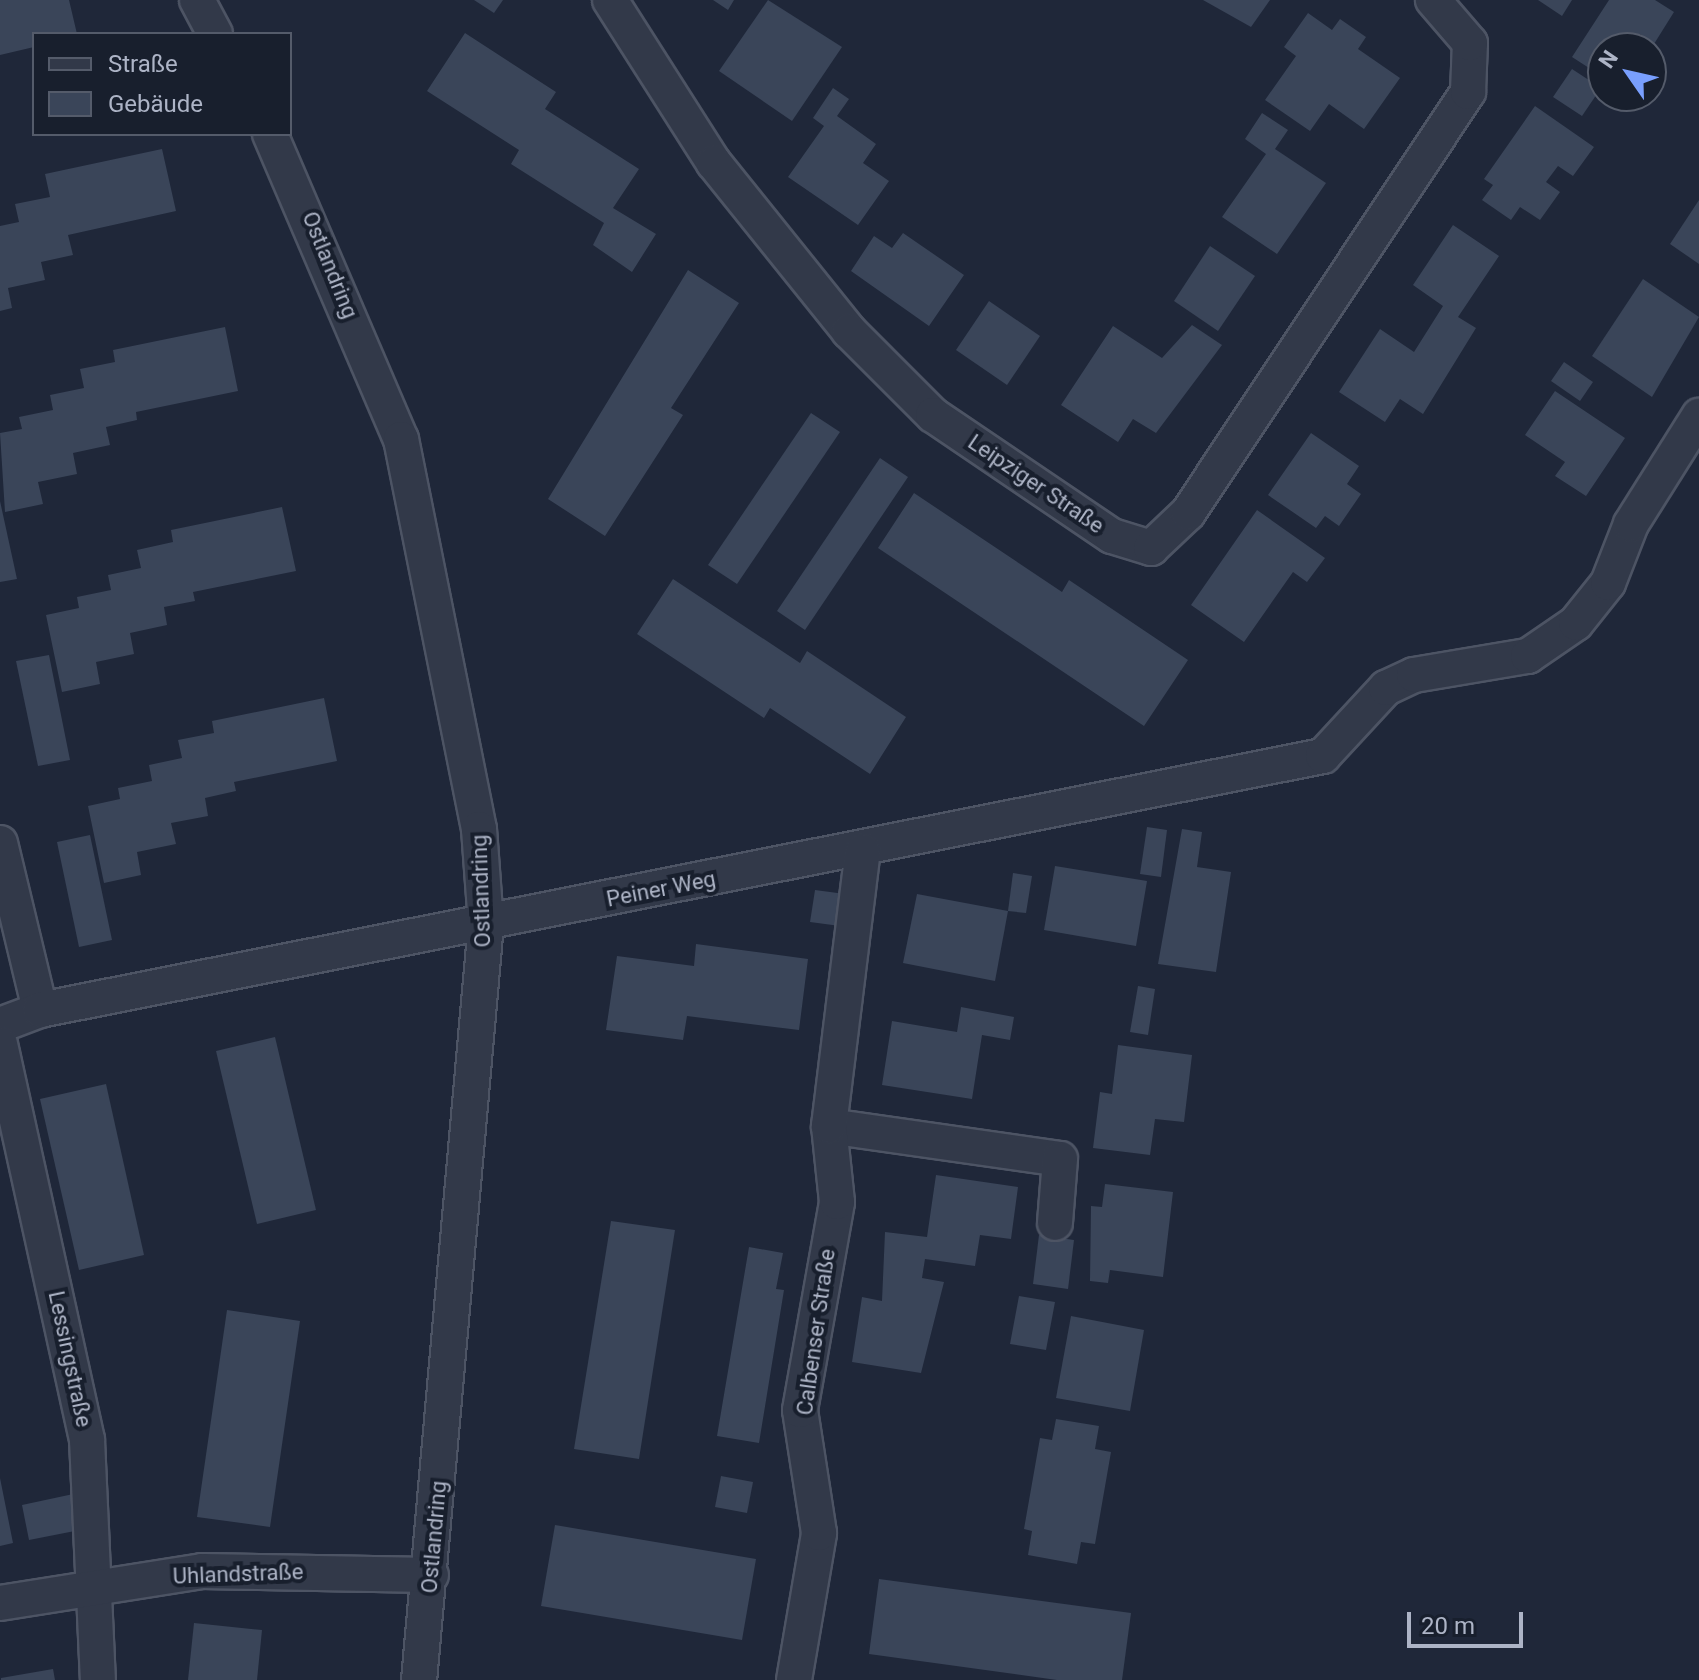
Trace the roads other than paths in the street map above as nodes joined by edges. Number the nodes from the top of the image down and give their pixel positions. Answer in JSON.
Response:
{"nodes":[{"id":1,"x":197,"y":0,"type":"edge"},
{"id":2,"x":610,"y":0,"type":"edge"},
{"id":3,"x":1433,"y":0,"type":"edge"},
{"id":4,"x":214,"y":32,"type":"edge"},
{"id":5,"x":271,"y":136,"type":"edge"},
{"id":6,"x":1699,"y":416,"type":"edge"},
{"id":7,"x":0,"y":843,"type":"edge"},
{"id":8,"x":863,"y":851,"type":"junction"},
{"id":9,"x":486,"y":924,"type":"junction"},
{"id":10,"x":40,"y":1010,"type":"junction"},
{"id":11,"x":0,"y":1025,"type":"edge"},
{"id":12,"x":0,"y":1044,"type":"edge"},
{"id":13,"x":829,"y":1126,"type":"junction"},
{"id":14,"x":1055,"y":1223,"type":"dead end"},
{"id":15,"x":431,"y":1575,"type":"junction"},
{"id":16,"x":98,"y":1587,"type":"junction"},
{"id":17,"x":0,"y":1603,"type":"edge"},
{"id":18,"x":98,"y":1680,"type":"edge"},
{"id":19,"x":419,"y":1680,"type":"edge"},
{"id":20,"x":794,"y":1680,"type":"edge"}],
"edges":[{"from":1,"to":4,"type":"street"},
{"from":2,"to":3,"type":"street","name":"Leipziger Straße"},
{"from":5,"to":9,"type":"street","name":"Ostlandring"},
{"from":6,"to":8,"type":"street","name":"Peiner Weg"},
{"from":7,"to":10,"type":"street"},
{"from":8,"to":9,"type":"street","name":"Peiner Weg"},
{"from":8,"to":13,"type":"street","name":"Calbenser Straße"},
{"from":9,"to":10,"type":"street","name":"Peiner Weg"},
{"from":9,"to":15,"type":"street","name":"Ostlandring"},
{"from":10,"to":11,"type":"street","name":"Peiner Weg"},
{"from":12,"to":16,"type":"street","name":"Lessingstraße"},
{"from":13,"to":14,"type":"street"},
{"from":13,"to":20,"type":"street","name":"Calbenser Straße"},
{"from":15,"to":16,"type":"street","name":"Uhlandstraße"},
{"from":15,"to":19,"type":"street","name":"Ostlandring"},
{"from":16,"to":17,"type":"street","name":"Uhlandstraße"},
{"from":16,"to":18,"type":"street","name":"Lessingstraße"}]}
